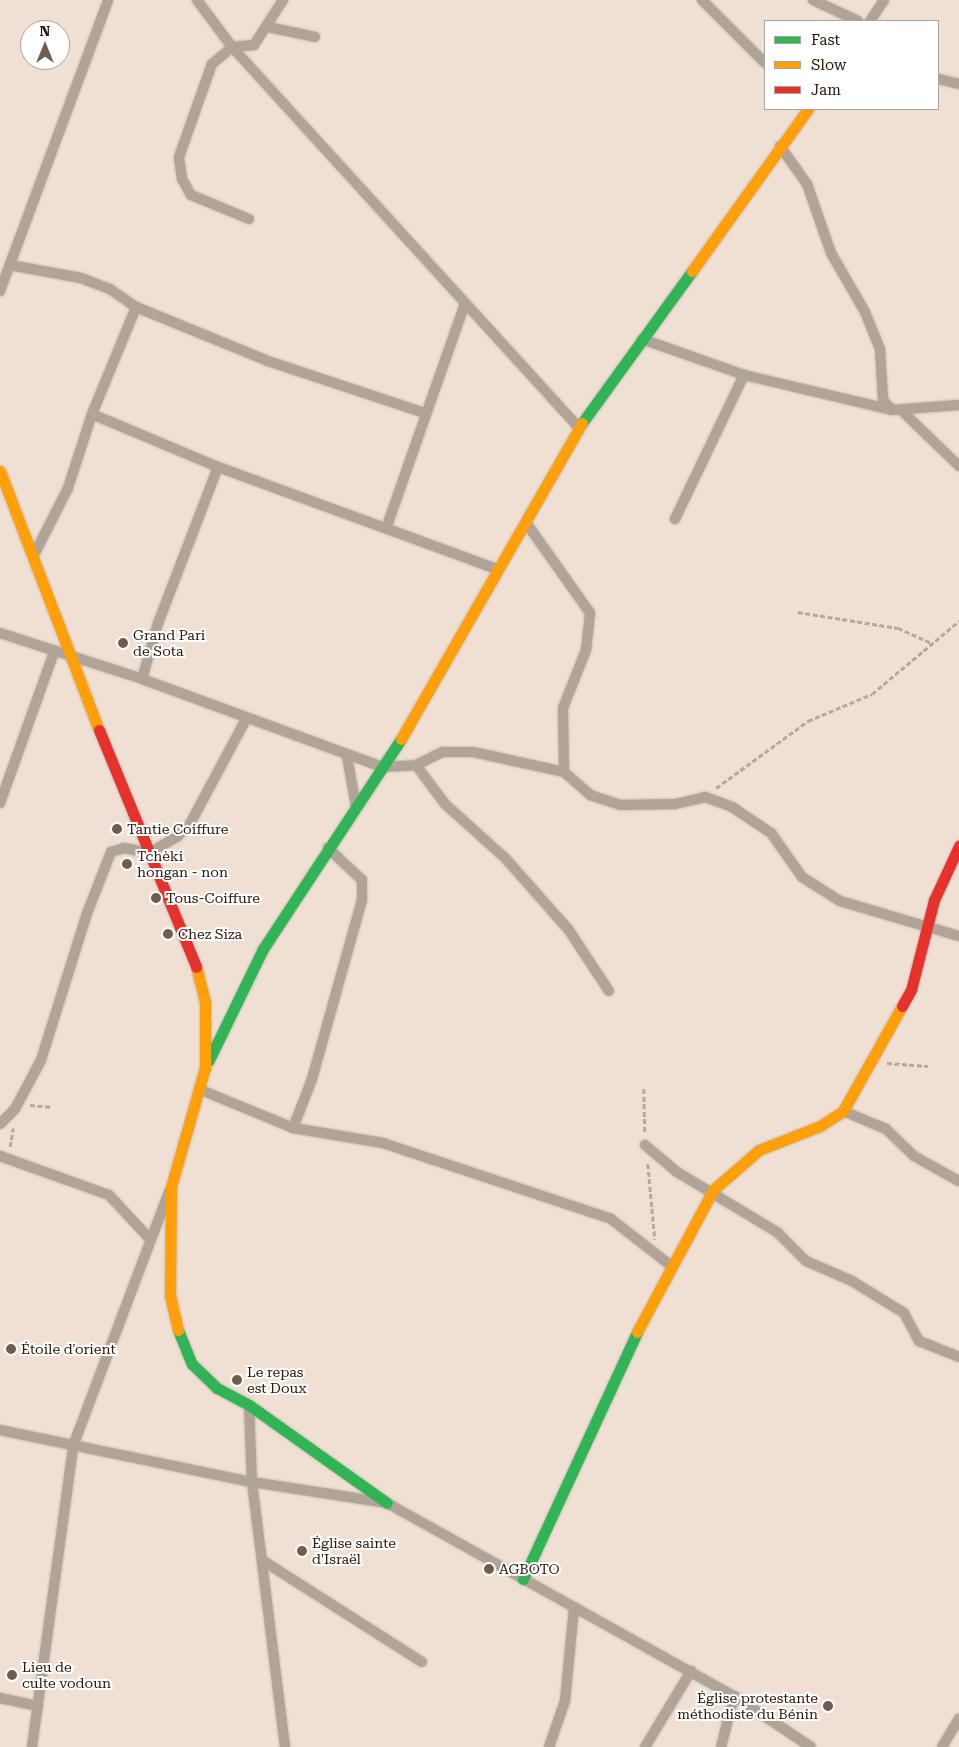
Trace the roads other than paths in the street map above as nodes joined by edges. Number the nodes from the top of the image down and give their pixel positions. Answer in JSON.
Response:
{"nodes":[{"id":1,"x":108,"y":0,"type":"edge"},
{"id":2,"x":197,"y":0,"type":"edge"},
{"id":3,"x":283,"y":0,"type":"edge"},
{"id":4,"x":702,"y":0,"type":"edge"},
{"id":5,"x":812,"y":0,"type":"edge"},
{"id":6,"x":884,"y":0,"type":"edge"},
{"id":7,"x":856,"y":20,"type":"edge"},
{"id":8,"x":871,"y":20,"type":"edge"},
{"id":9,"x":268,"y":27,"type":"junction"},
{"id":10,"x":315,"y":37,"type":"dead end"},
{"id":11,"x":232,"y":47,"type":"junction"},
{"id":12,"x":764,"y":62,"type":"edge"},
{"id":13,"x":939,"y":79,"type":"edge"},
{"id":14,"x":959,"y":84,"type":"edge"},
{"id":15,"x":807,"y":110,"type":"edge"},
{"id":16,"x":780,"y":146,"type":"junction"},
{"id":17,"x":249,"y":219,"type":"dead end"},
{"id":18,"x":10,"y":265,"type":"junction"},
{"id":19,"x":0,"y":291,"type":"edge"},
{"id":20,"x":465,"y":303,"type":"junction"},
{"id":21,"x":136,"y":307,"type":"junction"},
{"id":22,"x":642,"y":339,"type":"junction"},
{"id":23,"x":744,"y":375,"type":"junction"},
{"id":24,"x":959,"y":405,"type":"edge"},
{"id":25,"x":896,"y":410,"type":"junction"},
{"id":26,"x":424,"y":413,"type":"junction"},
{"id":27,"x":92,"y":414,"type":"junction"},
{"id":28,"x":578,"y":428,"type":"junction"},
{"id":29,"x":959,"y":466,"type":"edge"},
{"id":30,"x":218,"y":467,"type":"junction"},
{"id":31,"x":0,"y":471,"type":"edge"},
{"id":32,"x":0,"y":497,"type":"edge"},
{"id":33,"x":13,"y":502,"type":"junction"},
{"id":34,"x":675,"y":519,"type":"dead end"},
{"id":35,"x":527,"y":524,"type":"junction"},
{"id":36,"x":387,"y":526,"type":"junction"},
{"id":37,"x":35,"y":553,"type":"junction"},
{"id":38,"x":496,"y":569,"type":"junction"},
{"id":39,"x":0,"y":633,"type":"edge"},
{"id":40,"x":54,"y":652,"type":"junction"},
{"id":41,"x":69,"y":657,"type":"junction"},
{"id":42,"x":142,"y":679,"type":"junction"},
{"id":43,"x":246,"y":719,"type":"junction"},
{"id":44,"x":348,"y":756,"type":"junction"},
{"id":45,"x":416,"y":765,"type":"junction"},
{"id":46,"x":382,"y":766,"type":"junction"},
{"id":47,"x":564,"y":772,"type":"junction"},
{"id":48,"x":0,"y":803,"type":"edge"},
{"id":49,"x":356,"y":807,"type":"junction"},
{"id":50,"x":959,"y":846,"type":"edge"},
{"id":51,"x":328,"y":848,"type":"junction"},
{"id":52,"x":149,"y":853,"type":"junction"},
{"id":53,"x":928,"y":926,"type":"junction"},
{"id":54,"x":959,"y":936,"type":"edge"},
{"id":55,"x":608,"y":991,"type":"dead end"},
{"id":56,"x":205,"y":1068,"type":"junction"},
{"id":57,"x":201,"y":1090,"type":"junction"},
{"id":58,"x":842,"y":1111,"type":"junction"},
{"id":59,"x":0,"y":1124,"type":"edge"},
{"id":60,"x":293,"y":1128,"type":"junction"},
{"id":61,"x":645,"y":1145,"type":"road end"},
{"id":62,"x":4,"y":1158,"type":"edge"},
{"id":63,"x":959,"y":1181,"type":"edge"},
{"id":64,"x":171,"y":1187,"type":"junction"},
{"id":65,"x":713,"y":1190,"type":"junction"},
{"id":66,"x":149,"y":1238,"type":"junction"},
{"id":67,"x":670,"y":1265,"type":"junction"},
{"id":68,"x":959,"y":1357,"type":"edge"},
{"id":69,"x":249,"y":1405,"type":"junction"},
{"id":70,"x":0,"y":1430,"type":"edge"},
{"id":71,"x":73,"y":1446,"type":"junction"},
{"id":72,"x":252,"y":1482,"type":"junction"},
{"id":73,"x":387,"y":1503,"type":"junction"},
{"id":74,"x":265,"y":1562,"type":"junction"},
{"id":75,"x":523,"y":1579,"type":"junction"},
{"id":76,"x":574,"y":1607,"type":"junction"},
{"id":77,"x":422,"y":1662,"type":"dead end"},
{"id":78,"x":691,"y":1671,"type":"junction"},
{"id":79,"x":734,"y":1696,"type":"junction"},
{"id":80,"x":0,"y":1698,"type":"edge"},
{"id":81,"x":38,"y":1706,"type":"junction"},
{"id":82,"x":959,"y":1719,"type":"edge"},
{"id":83,"x":32,"y":1747,"type":"edge"},
{"id":84,"x":285,"y":1747,"type":"edge"},
{"id":85,"x":549,"y":1747,"type":"edge"},
{"id":86,"x":645,"y":1747,"type":"edge"},
{"id":87,"x":721,"y":1747,"type":"edge"},
{"id":88,"x":810,"y":1747,"type":"edge"},
{"id":89,"x":942,"y":1747,"type":"edge"}],
"edges":[{"from":1,"to":18,"type":"street"},
{"from":2,"to":11,"type":"street"},
{"from":3,"to":9,"type":"street"},
{"from":4,"to":12,"type":"street"},
{"from":5,"to":7,"type":"street"},
{"from":6,"to":8,"type":"street"},
{"from":9,"to":10,"type":"street"},
{"from":9,"to":11,"type":"street"},
{"from":11,"to":17,"type":"street"},
{"from":11,"to":20,"type":"street"},
{"from":13,"to":14,"type":"street"},
{"from":15,"to":16,"type":"street"},
{"from":16,"to":22,"type":"street"},
{"from":16,"to":25,"type":"street"},
{"from":18,"to":19,"type":"street"},
{"from":18,"to":21,"type":"street"},
{"from":20,"to":26,"type":"street"},
{"from":20,"to":28,"type":"street"},
{"from":21,"to":26,"type":"street"},
{"from":21,"to":27,"type":"street"},
{"from":22,"to":23,"type":"street"},
{"from":22,"to":28,"type":"street"},
{"from":23,"to":25,"type":"street"},
{"from":23,"to":34,"type":"street"},
{"from":24,"to":25,"type":"street"},
{"from":25,"to":29,"type":"street"},
{"from":26,"to":36,"type":"street"},
{"from":27,"to":30,"type":"street"},
{"from":27,"to":37,"type":"street"},
{"from":28,"to":35,"type":"street"},
{"from":30,"to":36,"type":"street"},
{"from":30,"to":42,"type":"street"},
{"from":31,"to":33,"type":"street"},
{"from":32,"to":33,"type":"street"},
{"from":33,"to":37,"type":"street"},
{"from":35,"to":38,"type":"street"},
{"from":35,"to":47,"type":"street"},
{"from":36,"to":38,"type":"street"},
{"from":37,"to":41,"type":"street"},
{"from":38,"to":46,"type":"street"},
{"from":39,"to":40,"type":"street"},
{"from":40,"to":41,"type":"street"},
{"from":40,"to":48,"type":"street"},
{"from":41,"to":42,"type":"street"},
{"from":41,"to":52,"type":"street"},
{"from":42,"to":43,"type":"street"},
{"from":43,"to":44,"type":"street"},
{"from":43,"to":52,"type":"street"},
{"from":44,"to":46,"type":"street"},
{"from":44,"to":49,"type":"street"},
{"from":45,"to":46,"type":"street"},
{"from":45,"to":47,"type":"street"},
{"from":45,"to":55,"type":"street"},
{"from":46,"to":49,"type":"street"},
{"from":47,"to":53,"type":"street"},
{"from":49,"to":51,"type":"street"},
{"from":50,"to":53,"type":"street"},
{"from":51,"to":56,"type":"street"},
{"from":51,"to":60,"type":"street"},
{"from":52,"to":56,"type":"street"},
{"from":52,"to":59,"type":"street"},
{"from":53,"to":54,"type":"street"},
{"from":53,"to":58,"type":"street"},
{"from":56,"to":57,"type":"street"},
{"from":57,"to":60,"type":"street"},
{"from":57,"to":64,"type":"street"},
{"from":58,"to":63,"type":"street"},
{"from":58,"to":65,"type":"street"},
{"from":60,"to":67,"type":"street"},
{"from":61,"to":65,"type":"street"},
{"from":62,"to":66,"type":"street"},
{"from":64,"to":66,"type":"street"},
{"from":64,"to":69,"type":"street"},
{"from":65,"to":67,"type":"street"},
{"from":65,"to":68,"type":"street"},
{"from":66,"to":71,"type":"street"},
{"from":67,"to":75,"type":"street"},
{"from":69,"to":72,"type":"street"},
{"from":69,"to":73,"type":"street"},
{"from":70,"to":71,"type":"street"},
{"from":71,"to":72,"type":"street"},
{"from":71,"to":81,"type":"street"},
{"from":72,"to":73,"type":"street"},
{"from":72,"to":74,"type":"street"},
{"from":73,"to":75,"type":"street"},
{"from":74,"to":77,"type":"street"},
{"from":74,"to":84,"type":"street"},
{"from":75,"to":76,"type":"street"},
{"from":76,"to":78,"type":"street"},
{"from":76,"to":85,"type":"street"},
{"from":78,"to":79,"type":"street"},
{"from":78,"to":86,"type":"street"},
{"from":79,"to":87,"type":"street"},
{"from":79,"to":88,"type":"street"},
{"from":80,"to":81,"type":"street"},
{"from":81,"to":83,"type":"street"},
{"from":82,"to":89,"type":"street"}]}
